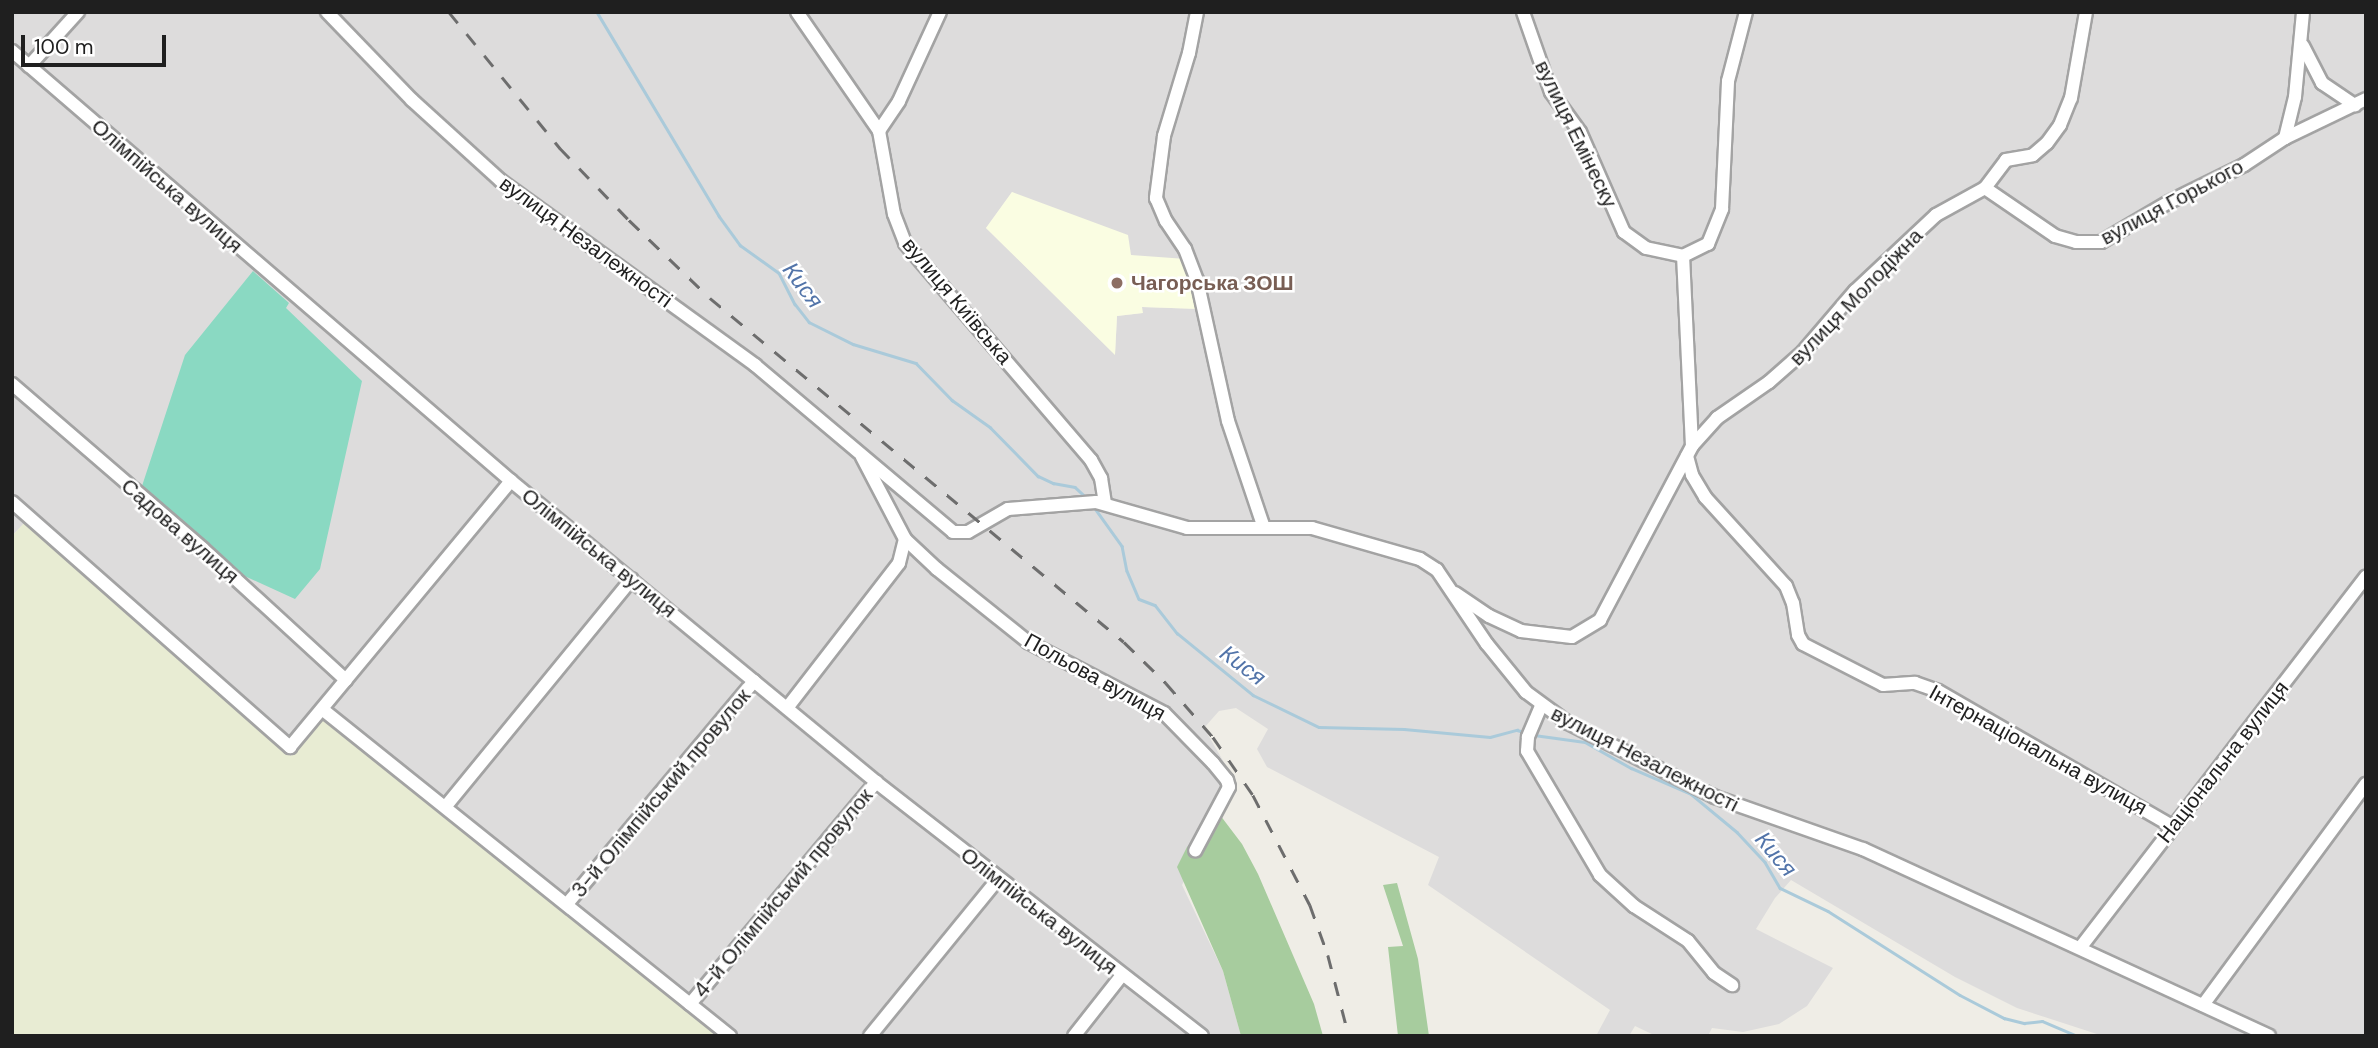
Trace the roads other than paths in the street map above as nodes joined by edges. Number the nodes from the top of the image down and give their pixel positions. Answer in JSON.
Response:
{"nodes":[{"id":1,"x":78,"y":12,"type":"edge"},
{"id":2,"x":327,"y":12,"type":"edge"},
{"id":3,"x":797,"y":12,"type":"edge"},
{"id":4,"x":940,"y":12,"type":"edge"},
{"id":5,"x":1197,"y":12,"type":"edge"},
{"id":6,"x":1523,"y":12,"type":"edge"},
{"id":7,"x":1746,"y":12,"type":"edge"},
{"id":8,"x":2086,"y":12,"type":"edge"},
{"id":9,"x":2303,"y":12,"type":"edge"},
{"id":10,"x":2302,"y":42,"type":"junction"},
{"id":11,"x":12,"y":51,"type":"edge"},
{"id":12,"x":29,"y":66,"type":"junction"},
{"id":13,"x":2360,"y":102,"type":"edge"},
{"id":14,"x":880,"y":131,"type":"junction"},
{"id":15,"x":2285,"y":138,"type":"junction"},
{"id":16,"x":1985,"y":188,"type":"junction"},
{"id":17,"x":1684,"y":257,"type":"junction"},
{"id":18,"x":12,"y":384,"type":"edge"},
{"id":19,"x":1690,"y":451,"type":"junction"},
{"id":20,"x":860,"y":453,"type":"junction"},
{"id":21,"x":511,"y":481,"type":"junction"},
{"id":22,"x":12,"y":502,"type":"edge"},
{"id":23,"x":1100,"y":503,"type":"junction"},
{"id":24,"x":1263,"y":526,"type":"junction"},
{"id":25,"x":905,"y":539,"type":"junction"},
{"id":26,"x":2366,"y":576,"type":"edge"},
{"id":27,"x":632,"y":579,"type":"junction"},
{"id":28,"x":1449,"y":588,"type":"junction"},
{"id":29,"x":346,"y":680,"type":"junction"},
{"id":30,"x":754,"y":681,"type":"junction"},
{"id":31,"x":1541,"y":706,"type":"junction"},
{"id":32,"x":787,"y":708,"type":"junction"},
{"id":33,"x":322,"y":709,"type":"junction"},
{"id":34,"x":876,"y":782,"type":"junction"},
{"id":35,"x":2366,"y":784,"type":"edge"},
{"id":36,"x":446,"y":806,"type":"junction"},
{"id":37,"x":2172,"y":826,"type":"junction"},
{"id":38,"x":1195,"y":851,"type":"dead end"},
{"id":39,"x":998,"y":879,"type":"junction"},
{"id":40,"x":567,"y":904,"type":"junction"},
{"id":41,"x":2080,"y":948,"type":"junction"},
{"id":42,"x":1122,"y":975,"type":"junction"},
{"id":43,"x":1732,"y":985,"type":"dead end"},
{"id":44,"x":690,"y":1004,"type":"junction"},
{"id":45,"x":2203,"y":1005,"type":"junction"},
{"id":46,"x":730,"y":1036,"type":"edge"},
{"id":47,"x":870,"y":1036,"type":"edge"},
{"id":48,"x":1074,"y":1036,"type":"edge"},
{"id":49,"x":1202,"y":1036,"type":"edge"},
{"id":50,"x":2269,"y":1036,"type":"edge"}],
"edges":[{"from":1,"to":12,"type":"street"},
{"from":2,"to":20,"type":"street","name":"вулиця Незалежності"},
{"from":3,"to":14,"type":"street","name":"вулиця Київська"},
{"from":4,"to":14,"type":"street"},
{"from":5,"to":24,"type":"street"},
{"from":6,"to":17,"type":"street","name":"вулиця Емінеску"},
{"from":7,"to":17,"type":"street"},
{"from":8,"to":16,"type":"street","name":"вулиця Молодіжна"},
{"from":9,"to":10,"type":"street"},
{"from":10,"to":13,"type":"street"},
{"from":10,"to":15,"type":"street"},
{"from":11,"to":12,"type":"street","name":"Олімпійська вулиця"},
{"from":12,"to":21,"type":"street","name":"Олімпійська вулиця"},
{"from":13,"to":15,"type":"street","name":"вулиця Горького"},
{"from":14,"to":23,"type":"street","name":"вулиця Київська"},
{"from":15,"to":16,"type":"street","name":"вулиця Горького"},
{"from":16,"to":19,"type":"street","name":"вулиця Молодіжна"},
{"from":17,"to":19,"type":"street"},
{"from":18,"to":29,"type":"street","name":"Садова вулиця"},
{"from":19,"to":28,"type":"street","name":"вулиця Молодіжна"},
{"from":19,"to":37,"type":"street","name":"Інтернаціональна вулиця"},
{"from":20,"to":23,"type":"street","name":"вулиця Незалежності"},
{"from":20,"to":25,"type":"street","name":"Польова вулиця"},
{"from":21,"to":27,"type":"street","name":"Олімпійська вулиця"},
{"from":21,"to":29,"type":"street"},
{"from":22,"to":33,"type":"street"},
{"from":23,"to":24,"type":"street","name":"вулиця Незалежності"},
{"from":24,"to":28,"type":"street","name":"вулиця Незалежності"},
{"from":25,"to":32,"type":"street"},
{"from":25,"to":38,"type":"street","name":"Польова вулиця"},
{"from":26,"to":37,"type":"street","name":"Національна вулиця"},
{"from":27,"to":30,"type":"street","name":"Олімпійська вулиця"},
{"from":27,"to":36,"type":"street"},
{"from":28,"to":31,"type":"street","name":"вулиця Незалежності"},
{"from":29,"to":33,"type":"street"},
{"from":30,"to":32,"type":"street","name":"Олімпійська вулиця"},
{"from":30,"to":40,"type":"street","name":"3-й Олімпійський провулок"},
{"from":31,"to":41,"type":"street","name":"вулиця Незалежності"},
{"from":31,"to":43,"type":"street"},
{"from":32,"to":34,"type":"street","name":"Олімпійська вулиця"},
{"from":33,"to":36,"type":"street"},
{"from":34,"to":39,"type":"street","name":"Олімпійська вулиця"},
{"from":34,"to":44,"type":"street","name":"4-й Олімпійський провулок"},
{"from":35,"to":45,"type":"street"},
{"from":36,"to":40,"type":"street"},
{"from":37,"to":41,"type":"street","name":"Національна вулиця"},
{"from":39,"to":42,"type":"street","name":"Олімпійська вулиця"},
{"from":39,"to":47,"type":"street"},
{"from":40,"to":44,"type":"street"},
{"from":41,"to":45,"type":"street","name":"вулиця Незалежності"},
{"from":42,"to":48,"type":"street"},
{"from":42,"to":49,"type":"street","name":"Олімпійська вулиця"},
{"from":44,"to":46,"type":"street"},
{"from":45,"to":50,"type":"street","name":"вулиця Незалежності"}]}
